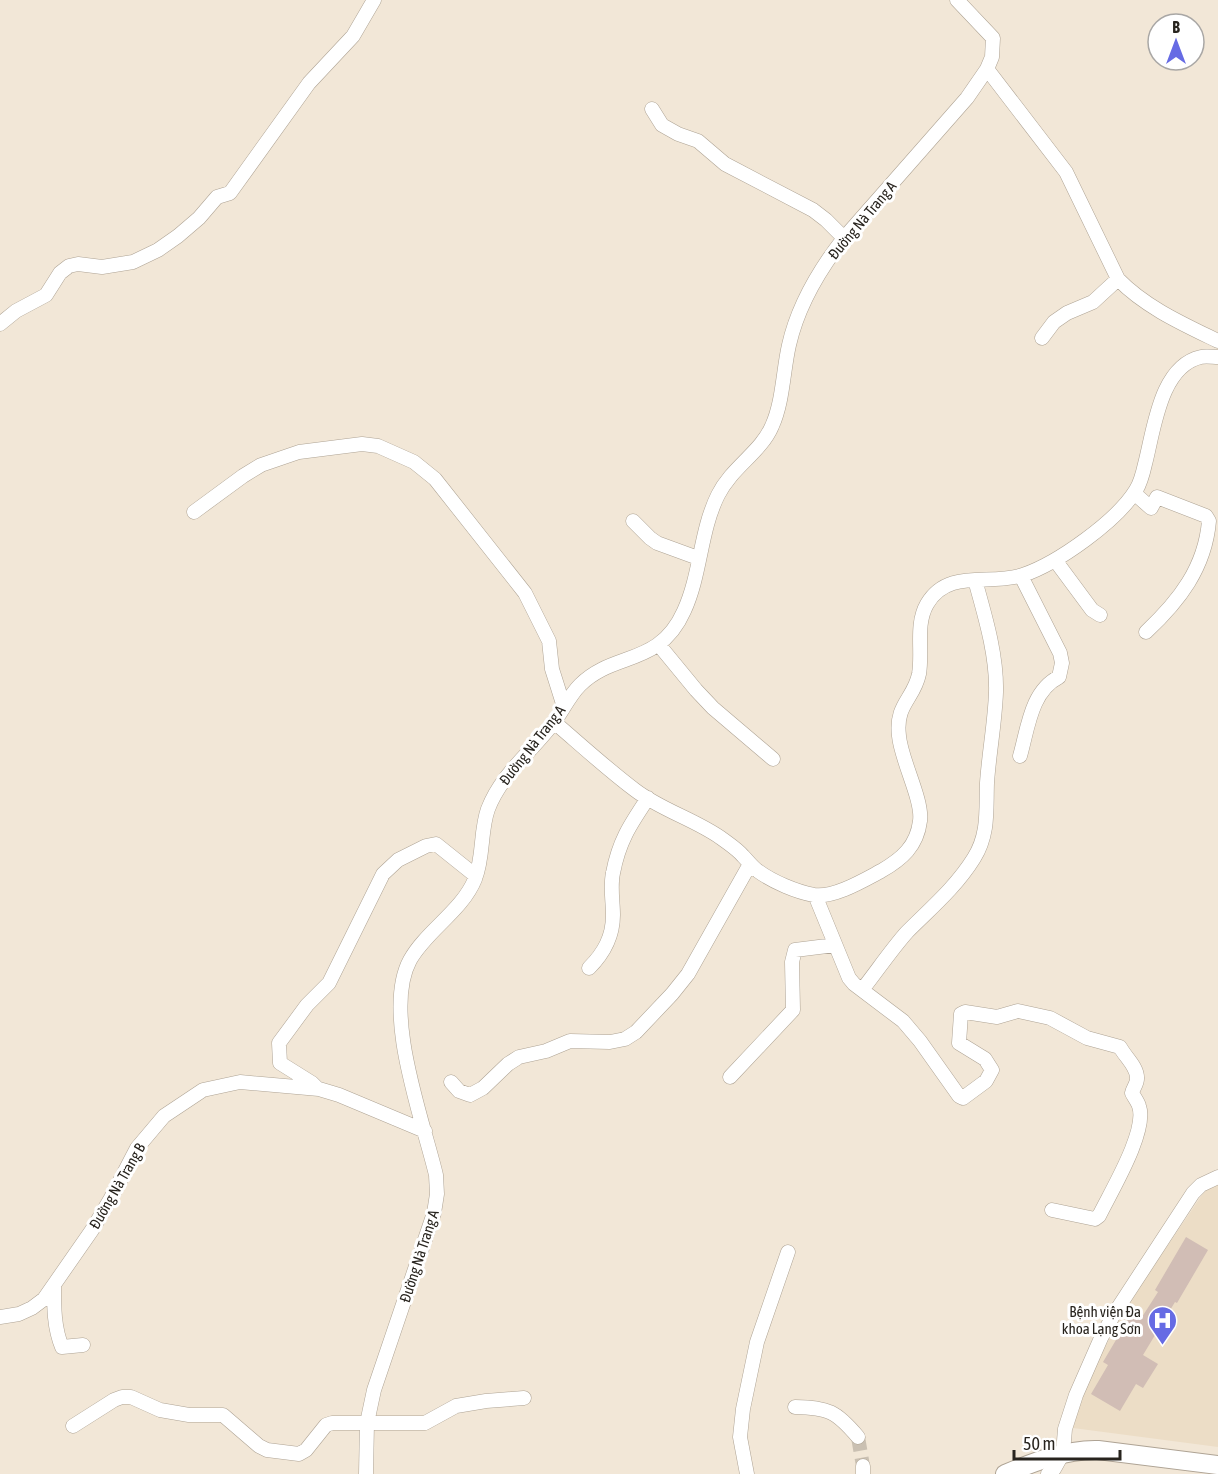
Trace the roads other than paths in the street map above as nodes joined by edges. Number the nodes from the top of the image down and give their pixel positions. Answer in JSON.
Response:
{"nodes":[{"id":1,"x":374,"y":0,"type":"edge"},
{"id":2,"x":957,"y":0,"type":"edge"},
{"id":3,"x":987,"y":69,"type":"junction"},
{"id":4,"x":652,"y":109,"type":"dead end"},
{"id":5,"x":844,"y":238,"type":"junction"},
{"id":6,"x":1118,"y":279,"type":"junction"},
{"id":7,"x":0,"y":324,"type":"edge"},
{"id":8,"x":1042,"y":338,"type":"dead end"},
{"id":9,"x":1218,"y":341,"type":"edge"},
{"id":10,"x":1218,"y":357,"type":"edge"},
{"id":11,"x":1134,"y":494,"type":"junction"},
{"id":12,"x":195,"y":512,"type":"dead end"},
{"id":13,"x":633,"y":521,"type":"dead end"},
{"id":14,"x":698,"y":558,"type":"junction"},
{"id":15,"x":1055,"y":560,"type":"junction"},
{"id":16,"x":1021,"y":576,"type":"junction"},
{"id":17,"x":975,"y":580,"type":"junction"},
{"id":18,"x":1100,"y":615,"type":"dead end"},
{"id":19,"x":1146,"y":632,"type":"dead end"},
{"id":20,"x":659,"y":645,"type":"junction"},
{"id":21,"x":564,"y":707,"type":"junction"},
{"id":22,"x":554,"y":722,"type":"junction"},
{"id":23,"x":1020,"y":756,"type":"dead end"},
{"id":24,"x":773,"y":759,"type":"dead end"},
{"id":25,"x":648,"y":798,"type":"junction"},
{"id":26,"x":750,"y":864,"type":"junction"},
{"id":27,"x":476,"y":876,"type":"junction"},
{"id":28,"x":815,"y":895,"type":"junction"},
{"id":29,"x":836,"y":945,"type":"junction"},
{"id":30,"x":589,"y":968,"type":"dead end"},
{"id":31,"x":862,"y":990,"type":"junction"},
{"id":32,"x":730,"y":1077,"type":"dead end"},
{"id":33,"x":450,"y":1082,"type":"dead end"},
{"id":34,"x":319,"y":1089,"type":"junction"},
{"id":35,"x":425,"y":1131,"type":"junction"},
{"id":36,"x":1218,"y":1177,"type":"edge"},
{"id":37,"x":1052,"y":1210,"type":"dead end"},
{"id":38,"x":788,"y":1252,"type":"dead end"},
{"id":39,"x":54,"y":1287,"type":"junction"},
{"id":40,"x":0,"y":1317,"type":"edge"},
{"id":41,"x":83,"y":1345,"type":"dead end"},
{"id":42,"x":524,"y":1398,"type":"dead end"},
{"id":43,"x":795,"y":1407,"type":"dead end"},
{"id":44,"x":366,"y":1423,"type":"junction"},
{"id":45,"x":73,"y":1426,"type":"dead end"},
{"id":46,"x":858,"y":1437,"type":"tunnel mouth"},
{"id":47,"x":1063,"y":1453,"type":"junction"},
{"id":48,"x":1218,"y":1465,"type":"edge"},
{"id":49,"x":366,"y":1474,"type":"edge"},
{"id":50,"x":747,"y":1474,"type":"edge"},
{"id":51,"x":1005,"y":1474,"type":"edge"},
{"id":52,"x":1048,"y":1474,"type":"edge"}],
"edges":[{"from":1,"to":7,"type":"street"},
{"from":2,"to":3,"type":"street","name":"Đường Nà Trang A"},
{"from":3,"to":5,"type":"street","name":"Đường Nà Trang A"},
{"from":3,"to":6,"type":"street"},
{"from":4,"to":5,"type":"street"},
{"from":5,"to":14,"type":"street","name":"Đường Nà Trang A"},
{"from":6,"to":8,"type":"street"},
{"from":6,"to":9,"type":"street"},
{"from":10,"to":11,"type":"street"},
{"from":11,"to":15,"type":"street"},
{"from":11,"to":19,"type":"street"},
{"from":12,"to":21,"type":"street"},
{"from":13,"to":14,"type":"street"},
{"from":14,"to":20,"type":"street","name":"Đường Nà Trang A"},
{"from":15,"to":16,"type":"street"},
{"from":15,"to":18,"type":"street"},
{"from":16,"to":17,"type":"street"},
{"from":16,"to":23,"type":"street"},
{"from":17,"to":28,"type":"street"},
{"from":17,"to":31,"type":"street"},
{"from":20,"to":21,"type":"street","name":"Đường Nà Trang A"},
{"from":20,"to":24,"type":"street"},
{"from":21,"to":22,"type":"street","name":"Đường Nà Trang A"},
{"from":22,"to":25,"type":"street"},
{"from":22,"to":27,"type":"street","name":"Đường Nà Trang A"},
{"from":25,"to":26,"type":"street"},
{"from":25,"to":30,"type":"street"},
{"from":26,"to":28,"type":"street"},
{"from":26,"to":33,"type":"street"},
{"from":27,"to":34,"type":"street"},
{"from":27,"to":35,"type":"street","name":"Đường Nà Trang A"},
{"from":28,"to":29,"type":"street"},
{"from":29,"to":31,"type":"street"},
{"from":29,"to":32,"type":"street"},
{"from":31,"to":37,"type":"street"},
{"from":34,"to":35,"type":"street","name":"Đường Nà Trang B"},
{"from":34,"to":39,"type":"street","name":"Đường Nà Trang B"},
{"from":35,"to":44,"type":"street","name":"Đường Nà Trang A"},
{"from":36,"to":47,"type":"street"},
{"from":38,"to":50,"type":"street"},
{"from":39,"to":40,"type":"street","name":"Đường Nà Trang B"},
{"from":39,"to":41,"type":"street"},
{"from":42,"to":44,"type":"street"},
{"from":43,"to":46,"type":"street"},
{"from":44,"to":45,"type":"street"},
{"from":44,"to":49,"type":"street","name":"Đường Nà Trang A"},
{"from":47,"to":48,"type":"main road"},
{"from":47,"to":51,"type":"main road"},
{"from":47,"to":52,"type":"street"}]}
